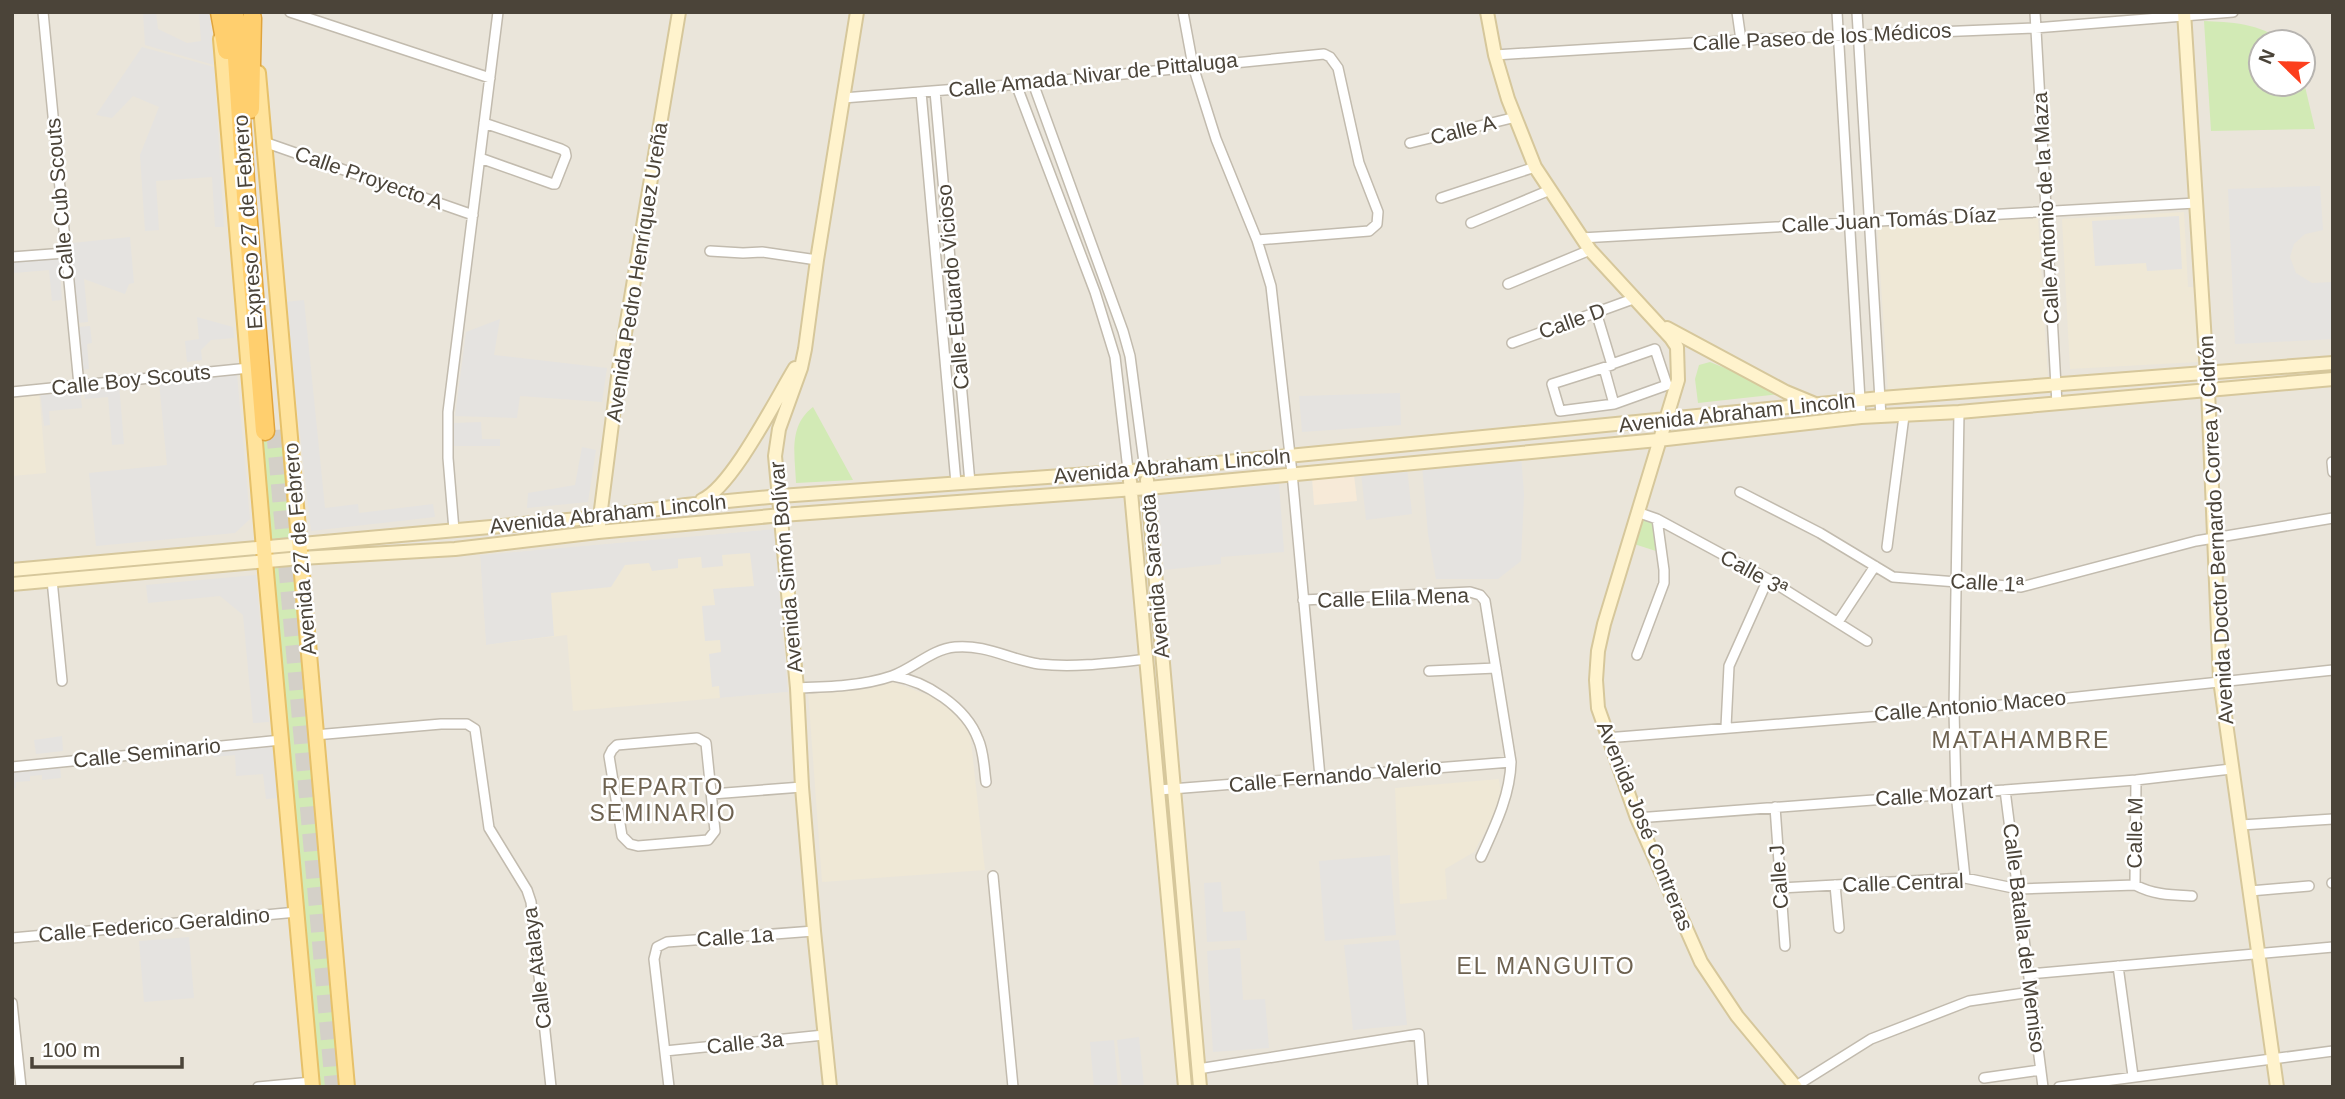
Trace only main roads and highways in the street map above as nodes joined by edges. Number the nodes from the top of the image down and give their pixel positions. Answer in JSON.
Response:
{"nodes":[{"id":1,"x":220,"y":12,"type":"edge"},
{"id":2,"x":234,"y":12,"type":"edge"},
{"id":3,"x":679,"y":12,"type":"edge"},
{"id":4,"x":857,"y":12,"type":"edge"},
{"id":5,"x":1487,"y":12,"type":"edge"},
{"id":6,"x":248,"y":14,"type":"edge"},
{"id":7,"x":2185,"y":14,"type":"edge"},
{"id":8,"x":246,"y":131,"type":"junction"},
{"id":9,"x":1659,"y":324,"type":"junction"},
{"id":10,"x":805,"y":349,"type":"junction"},
{"id":11,"x":2333,"y":363,"type":"edge"},
{"id":12,"x":2207,"y":374,"type":"junction"},
{"id":13,"x":2333,"y":379,"type":"edge"},
{"id":14,"x":2208,"y":390,"type":"junction"},
{"id":15,"x":1819,"y":406,"type":"junction"},
{"id":16,"x":1665,"y":420,"type":"junction"},
{"id":17,"x":270,"y":431,"type":"tunnel mouth"},
{"id":18,"x":1658,"y":440,"type":"junction"},
{"id":19,"x":1128,"y":470,"type":"junction"},
{"id":20,"x":1145,"y":470,"type":"junction"},
{"id":21,"x":970,"y":483,"type":"junction"},
{"id":22,"x":956,"y":484,"type":"junction"},
{"id":23,"x":1132,"y":488,"type":"junction"},
{"id":24,"x":1148,"y":488,"type":"junction"},
{"id":25,"x":780,"y":496,"type":"junction"},
{"id":26,"x":966,"y":500,"type":"junction"},
{"id":27,"x":686,"y":505,"type":"junction"},
{"id":28,"x":782,"y":515,"type":"junction"},
{"id":29,"x":601,"y":517,"type":"junction"},
{"id":30,"x":598,"y":532,"type":"junction"},
{"id":31,"x":301,"y":551,"type":"junction"},
{"id":32,"x":264,"y":554,"type":"junction"},
{"id":33,"x":12,"y":570,"type":"edge"},
{"id":34,"x":12,"y":584,"type":"edge"},
{"id":35,"x":1181,"y":876,"type":"junction"},
{"id":36,"x":1167,"y":878,"type":"junction"},
{"id":37,"x":312,"y":1084,"type":"edge"},
{"id":38,"x":347,"y":1087,"type":"edge"},
{"id":39,"x":830,"y":1087,"type":"edge"},
{"id":40,"x":1185,"y":1087,"type":"edge"},
{"id":41,"x":1200,"y":1087,"type":"edge"},
{"id":42,"x":1796,"y":1087,"type":"edge"},
{"id":43,"x":2277,"y":1087,"type":"edge"}],
"edges":[{"from":1,"to":8,"type":"highway"},
{"from":1,"to":32,"type":"main road","name":"Avenida 27 de Febrero"},
{"from":2,"to":8,"type":"highway","name":"Expreso 27 de Febrero"},
{"from":3,"to":29,"type":"main road","name":"Avenida Pedro Henríquez Ureña"},
{"from":4,"to":10,"type":"main road","name":"Avenida Simón Bolívar"},
{"from":5,"to":9,"type":"main road","name":"Avenida José Contreras"},
{"from":6,"to":8,"type":"highway"},
{"from":6,"to":31,"type":"main road","name":"Avenida 27 de Febrero"},
{"from":7,"to":12,"type":"main road","name":"Avenida Doctor Bernardo Correa y Cidrón"},
{"from":8,"to":17,"type":"highway","name":"Expreso 27 de Febrero"},
{"from":9,"to":15,"type":"main road"},
{"from":9,"to":16,"type":"main road","name":"Avenida José Contreras"},
{"from":10,"to":25,"type":"main road","name":"Avenida Simón Bolívar"},
{"from":10,"to":27,"type":"main road"},
{"from":11,"to":12,"type":"main road","name":"Avenida Abraham Lincoln"},
{"from":12,"to":14,"type":"main road","name":"Avenida Doctor Bernardo Correa y Cidrón"},
{"from":12,"to":15,"type":"main road","name":"Avenida Abraham Lincoln"},
{"from":13,"to":14,"type":"main road","name":"Avenida Abraham Lincoln"},
{"from":14,"to":18,"type":"main road","name":"Avenida Abraham Lincoln"},
{"from":14,"to":43,"type":"main road","name":"Avenida Doctor Bernardo Correa y Cidrón"},
{"from":15,"to":16,"type":"main road","name":"Avenida Abraham Lincoln"},
{"from":16,"to":18,"type":"main road","name":"Avenida José Contreras"},
{"from":16,"to":20,"type":"main road","name":"Avenida Abraham Lincoln"},
{"from":18,"to":24,"type":"main road","name":"Avenida Abraham Lincoln"},
{"from":18,"to":42,"type":"main road","name":"Avenida José Contreras"},
{"from":19,"to":20,"type":"main road","name":"Avenida Abraham Lincoln"},
{"from":19,"to":21,"type":"main road","name":"Avenida Abraham Lincoln"},
{"from":19,"to":23,"type":"main road","name":"Avenida Sarasota"},
{"from":20,"to":24,"type":"main road","name":"Avenida Sarasota"},
{"from":21,"to":22,"type":"main road","name":"Avenida Abraham Lincoln"},
{"from":21,"to":26,"type":"main road"},
{"from":22,"to":25,"type":"main road","name":"Avenida Abraham Lincoln"},
{"from":22,"to":26,"type":"main road"},
{"from":23,"to":24,"type":"main road","name":"Avenida Abraham Lincoln"},
{"from":23,"to":26,"type":"main road","name":"Avenida Abraham Lincoln"},
{"from":23,"to":36,"type":"main road","name":"Avenida Sarasota"},
{"from":24,"to":35,"type":"main road","name":"Avenida Sarasota"},
{"from":25,"to":27,"type":"main road","name":"Avenida Abraham Lincoln"},
{"from":25,"to":28,"type":"main road","name":"Avenida Simón Bolívar"},
{"from":26,"to":28,"type":"main road","name":"Avenida Abraham Lincoln"},
{"from":27,"to":29,"type":"main road","name":"Avenida Abraham Lincoln"},
{"from":28,"to":30,"type":"main road","name":"Avenida Abraham Lincoln"},
{"from":28,"to":39,"type":"main road","name":"Avenida Simón Bolívar"},
{"from":29,"to":30,"type":"main road","name":"Avenida Pedro Henríquez Ureña"},
{"from":29,"to":31,"type":"main road","name":"Avenida Abraham Lincoln"},
{"from":30,"to":31,"type":"main road","name":"Avenida Abraham Lincoln"},
{"from":31,"to":32,"type":"main road","name":"Avenida Abraham Lincoln"},
{"from":31,"to":38,"type":"main road","name":"Avenida 27 de Febrero"},
{"from":32,"to":33,"type":"main road","name":"Avenida Abraham Lincoln"},
{"from":32,"to":34,"type":"main road","name":"Avenida Abraham Lincoln"},
{"from":32,"to":37,"type":"main road","name":"Avenida 27 de Febrero"},
{"from":35,"to":36,"type":"main road"},
{"from":35,"to":41,"type":"main road","name":"Avenida Sarasota"},
{"from":36,"to":40,"type":"main road","name":"Avenida Sarasota"}]}
